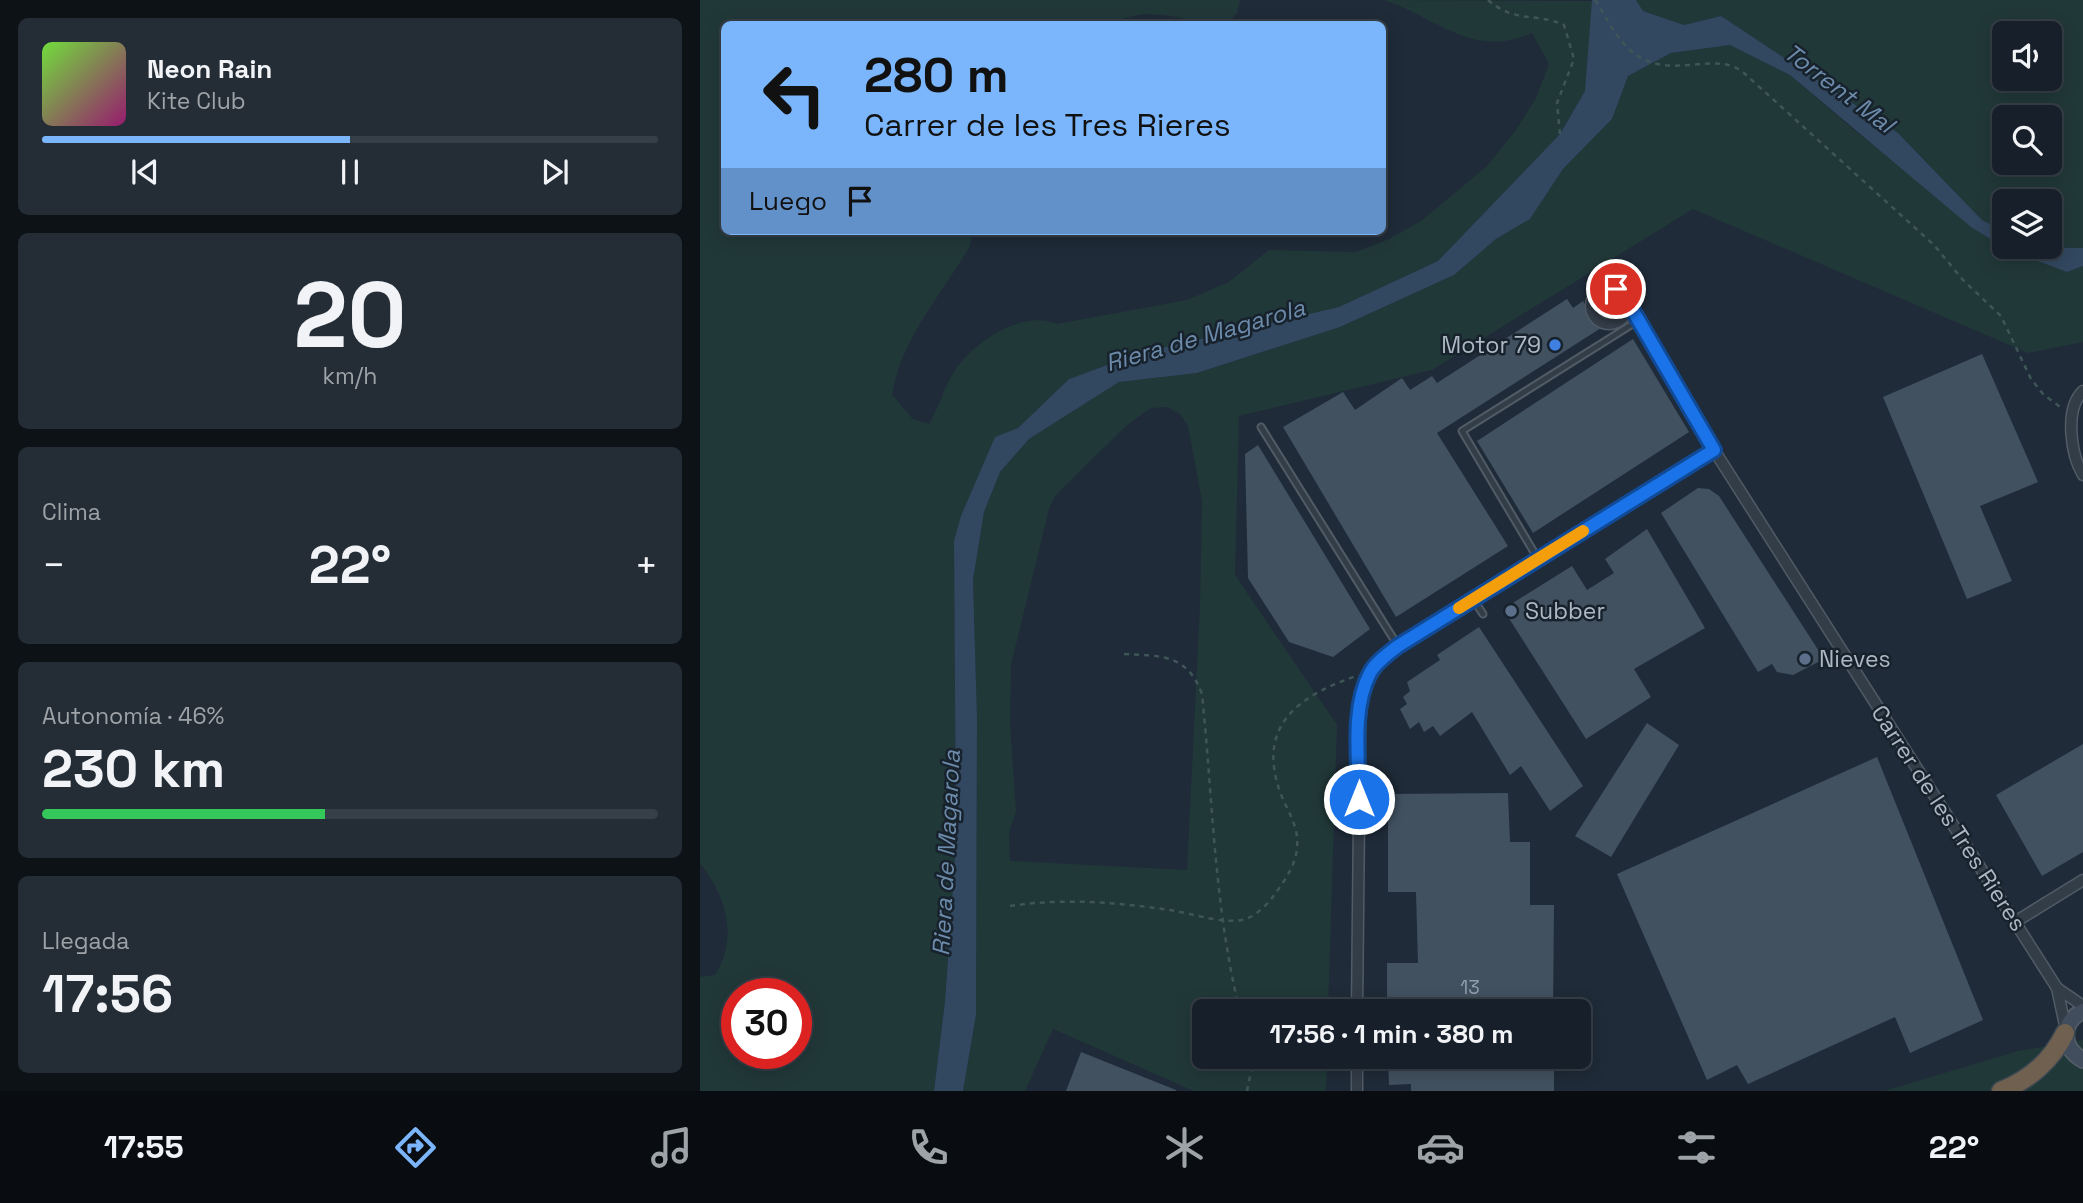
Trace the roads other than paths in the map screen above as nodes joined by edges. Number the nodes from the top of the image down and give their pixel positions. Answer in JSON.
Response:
{"nodes":[{"id":1,"x":1627,"y":303,"type":"junction"},
{"id":2,"x":1618,"y":321,"type":"junction"},
{"id":3,"x":1636,"y":326,"type":"junction"},
{"id":4,"x":2083,"y":391,"type":"edge"},
{"id":5,"x":1261,"y":427,"type":"dead end"},
{"id":6,"x":1714,"y":450,"type":"junction"},
{"id":7,"x":2083,"y":475,"type":"edge"},
{"id":8,"x":1538,"y":559,"type":"junction"},
{"id":9,"x":1473,"y":599,"type":"junction"},
{"id":10,"x":1483,"y":614,"type":"dead end"},
{"id":11,"x":1398,"y":646,"type":"junction"},
{"id":12,"x":2083,"y":880,"type":"edge"},
{"id":13,"x":2015,"y":922,"type":"junction"},
{"id":14,"x":2057,"y":988,"type":"junction"},
{"id":15,"x":1357,"y":999,"type":"edge"},
{"id":16,"x":2083,"y":1009,"type":"edge"},
{"id":17,"x":2066,"y":1031,"type":"junction"},
{"id":18,"x":2083,"y":1059,"type":"edge"},
{"id":19,"x":1357,"y":1069,"type":"edge"},
{"id":20,"x":1357,"y":1091,"type":"edge"},
{"id":21,"x":2001,"y":1091,"type":"edge"}],
"edges":[{"from":1,"to":2,"type":"street"},
{"from":1,"to":2,"type":"street"},
{"from":1,"to":3,"type":"street","name":"Carrer de les Tres Rieres"},
{"from":2,"to":3,"type":"street"},
{"from":3,"to":6,"type":"street","name":"Carrer de les Tres Rieres"},
{"from":3,"to":8,"type":"lane"},
{"from":4,"to":7,"type":"street"},
{"from":5,"to":11,"type":"lane"},
{"from":6,"to":8,"type":"street"},
{"from":6,"to":13,"type":"street","name":"Carrer de les Tres Rieres"},
{"from":8,"to":9,"type":"street"},
{"from":9,"to":10,"type":"lane"},
{"from":9,"to":11,"type":"street"},
{"from":11,"to":15,"type":"street"},
{"from":12,"to":13,"type":"street"},
{"from":13,"to":14,"type":"street","name":"Carrer de les Tres Rieres"},
{"from":14,"to":16,"type":"street","name":"Carrer de les Tres Rieres"},
{"from":14,"to":17,"type":"street","name":"Carrer de les Tres Rieres"},
{"from":16,"to":17,"type":"main road"},
{"from":17,"to":18,"type":"main road"},
{"from":17,"to":21,"type":"highway"},
{"from":19,"to":20,"type":"street"}]}
